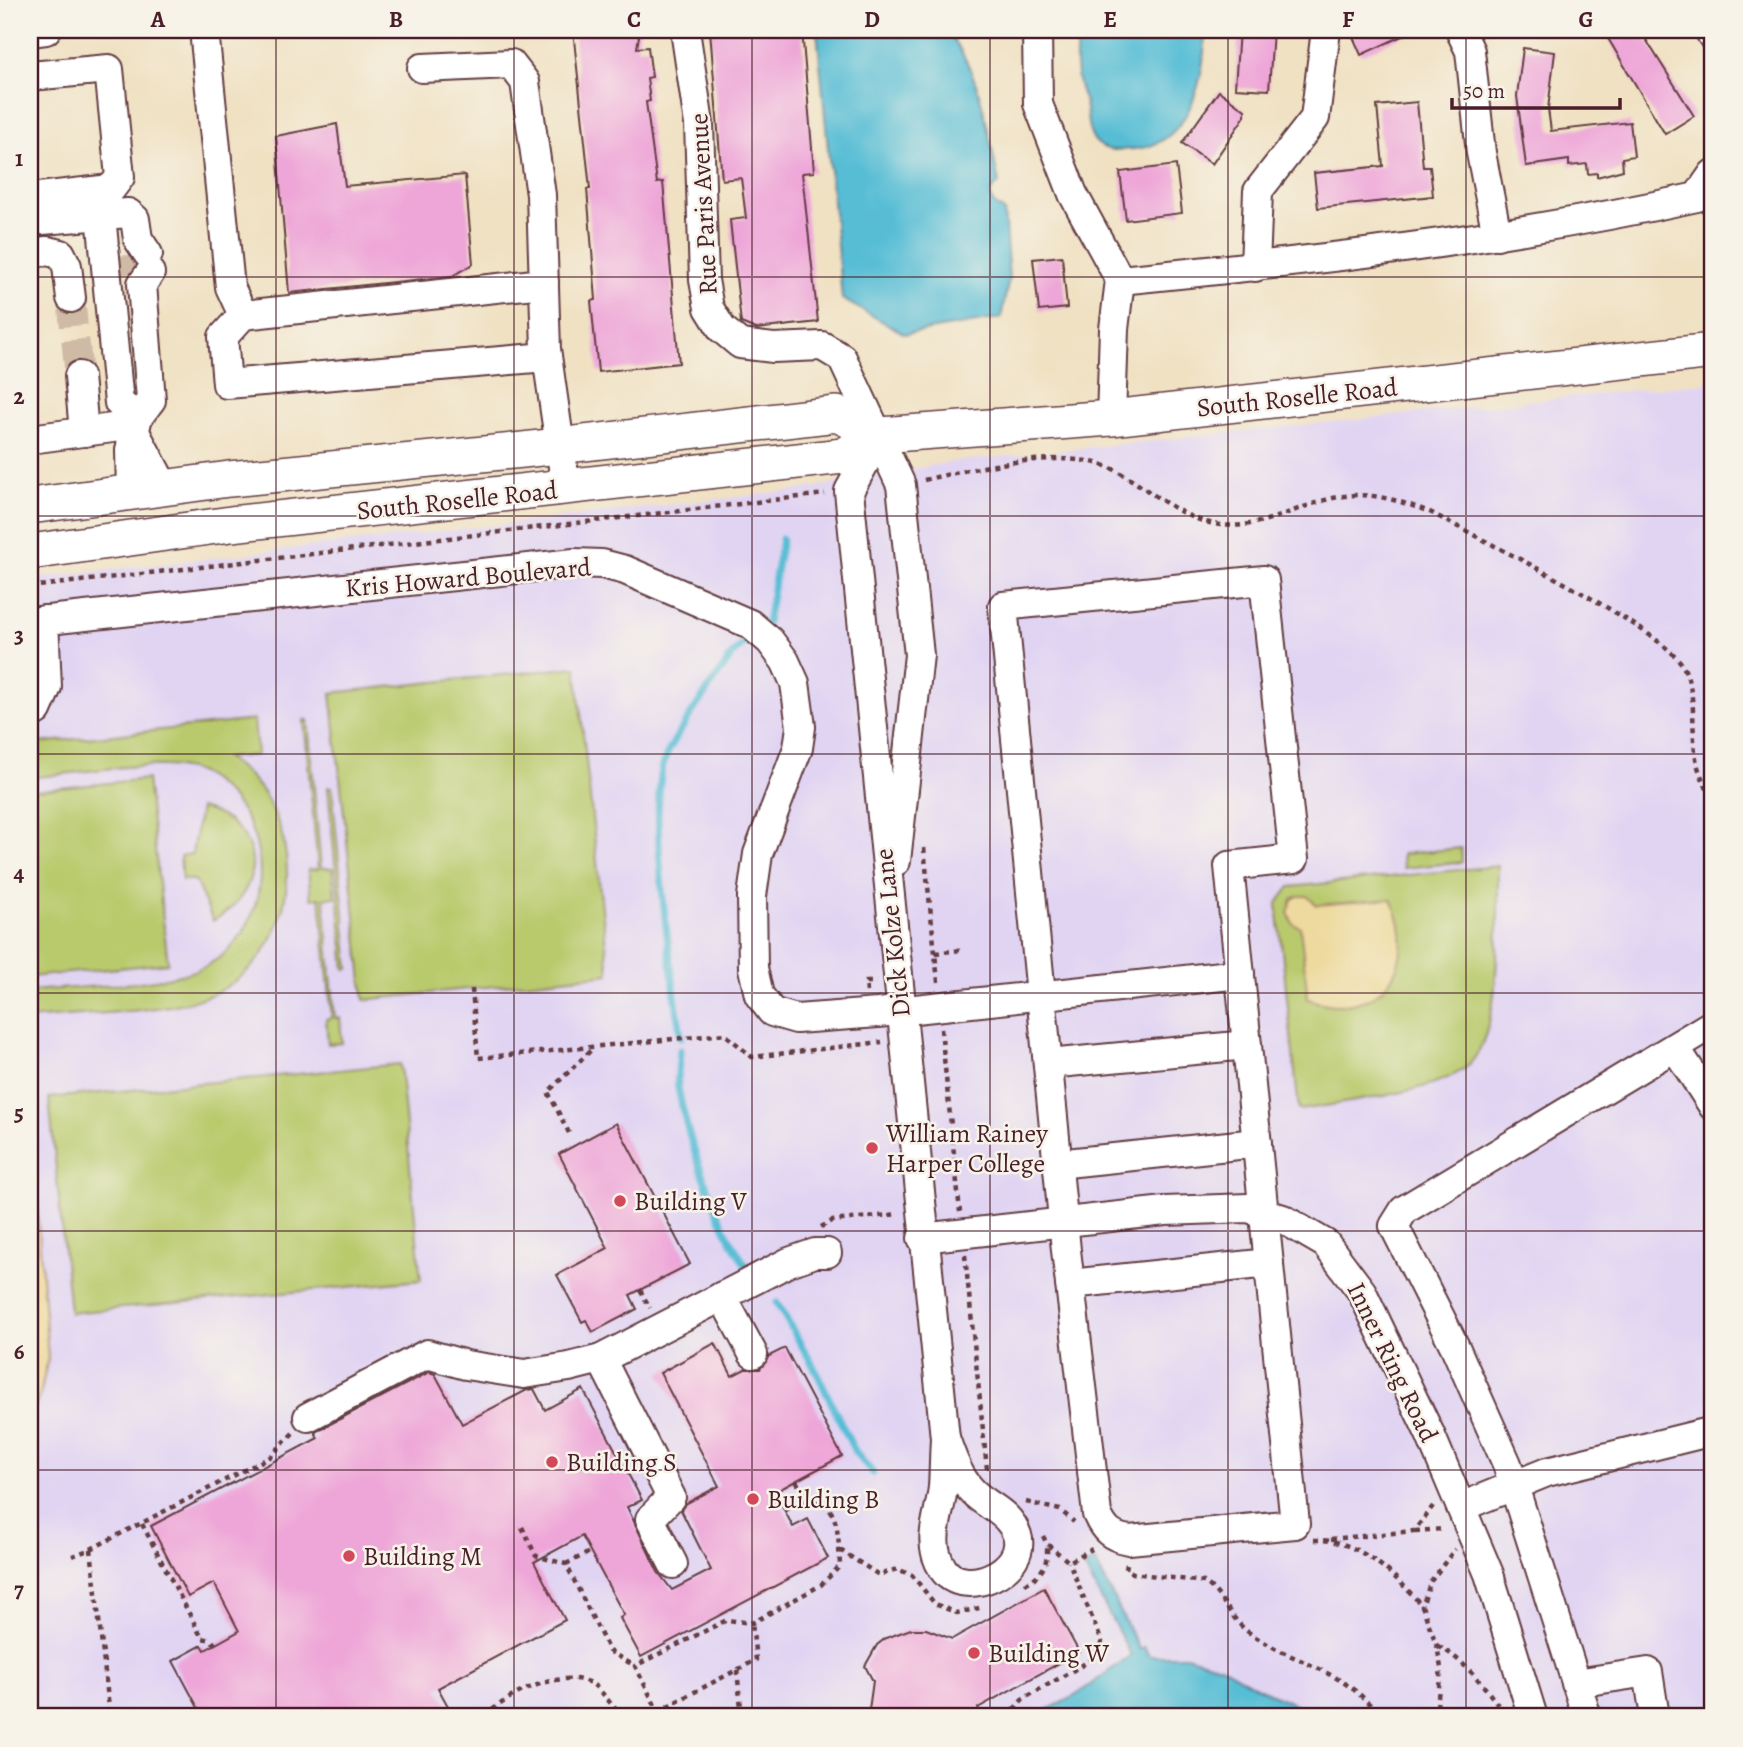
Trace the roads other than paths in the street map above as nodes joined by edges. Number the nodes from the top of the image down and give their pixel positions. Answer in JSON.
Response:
{"nodes":[{"id":1,"x":46,"y":30,"type":"edge"},
{"id":2,"x":204,"y":30,"type":"edge"},
{"id":3,"x":685,"y":30,"type":"edge"},
{"id":4,"x":1037,"y":30,"type":"edge"},
{"id":5,"x":1326,"y":30,"type":"edge"},
{"id":6,"x":1460,"y":30,"type":"edge"},
{"id":7,"x":1709,"y":30,"type":"edge"},
{"id":8,"x":30,"y":32,"type":"edge"},
{"id":9,"x":1713,"y":37,"type":"edge"},
{"id":10,"x":422,"y":68,"type":"dead end"},
{"id":11,"x":30,"y":76,"type":"edge"},
{"id":12,"x":1713,"y":174,"type":"edge"},
{"id":13,"x":30,"y":198,"type":"edge"},
{"id":14,"x":102,"y":215,"type":"junction"},
{"id":15,"x":30,"y":222,"type":"edge"},
{"id":16,"x":1497,"y":235,"type":"junction"},
{"id":17,"x":30,"y":253,"type":"edge"},
{"id":18,"x":1255,"y":267,"type":"junction"},
{"id":19,"x":1120,"y":280,"type":"junction"},
{"id":20,"x":544,"y":283,"type":"junction"},
{"id":21,"x":72,"y":298,"type":"tunnel mouth"},
{"id":22,"x":243,"y":315,"type":"junction"},
{"id":23,"x":1713,"y":351,"type":"edge"},
{"id":24,"x":547,"y":357,"type":"junction"},
{"id":25,"x":79,"y":376,"type":"tunnel mouth"},
{"id":26,"x":1111,"y":418,"type":"junction"},
{"id":27,"x":136,"y":425,"type":"junction"},
{"id":28,"x":84,"y":432,"type":"junction"},
{"id":29,"x":880,"y":435,"type":"junction"},
{"id":30,"x":30,"y":439,"type":"edge"},
{"id":31,"x":560,"y":445,"type":"junction"},
{"id":32,"x":566,"y":488,"type":"junction"},
{"id":33,"x":147,"y":489,"type":"junction"},
{"id":34,"x":30,"y":506,"type":"edge"},
{"id":35,"x":30,"y":552,"type":"edge"},
{"id":36,"x":37,"y":621,"type":"edge"},
{"id":37,"x":30,"y":714,"type":"edge"},
{"id":38,"x":889,"y":913,"type":"junction"},
{"id":39,"x":1240,"y":974,"type":"junction"},
{"id":40,"x":1041,"y":995,"type":"junction"},
{"id":41,"x":889,"y":1012,"type":"junction"},
{"id":42,"x":1712,"y":1027,"type":"edge"},
{"id":43,"x":1247,"y":1045,"type":"junction"},
{"id":44,"x":1675,"y":1047,"type":"junction"},
{"id":45,"x":1048,"y":1064,"type":"junction"},
{"id":46,"x":1713,"y":1106,"type":"edge"},
{"id":47,"x":1257,"y":1143,"type":"junction"},
{"id":48,"x":1057,"y":1164,"type":"junction"},
{"id":49,"x":1264,"y":1211,"type":"junction"},
{"id":50,"x":1063,"y":1222,"type":"junction"},
{"id":51,"x":922,"y":1238,"type":"junction"},
{"id":52,"x":827,"y":1252,"type":"dead end"},
{"id":53,"x":1269,"y":1263,"type":"junction"},
{"id":54,"x":1070,"y":1284,"type":"junction"},
{"id":55,"x":722,"y":1296,"type":"junction"},
{"id":56,"x":753,"y":1354,"type":"dead end"},
{"id":57,"x":601,"y":1359,"type":"junction"},
{"id":58,"x":308,"y":1417,"type":"road end"},
{"id":59,"x":1713,"y":1431,"type":"edge"},
{"id":60,"x":945,"y":1438,"type":"junction"},
{"id":61,"x":1514,"y":1485,"type":"junction"},
{"id":62,"x":1450,"y":1512,"type":"junction"},
{"id":63,"x":673,"y":1564,"type":"dead end"},
{"id":64,"x":1577,"y":1683,"type":"junction"},
{"id":65,"x":1533,"y":1717,"type":"edge"},
{"id":66,"x":1587,"y":1717,"type":"edge"},
{"id":67,"x":1655,"y":1717,"type":"edge"}],
"edges":[{"from":1,"to":8,"type":"street"},
{"from":2,"to":22,"type":"street"},
{"from":3,"to":29,"type":"street","name":"Rue Paris Avenue"},
{"from":4,"to":19,"type":"street"},
{"from":5,"to":18,"type":"street"},
{"from":6,"to":16,"type":"street"},
{"from":7,"to":9,"type":"street"},
{"from":10,"to":20,"type":"street"},
{"from":11,"to":13,"type":"street"},
{"from":12,"to":16,"type":"street"},
{"from":14,"to":15,"type":"street"},
{"from":14,"to":27,"type":"street"},
{"from":14,"to":27,"type":"street"},
{"from":16,"to":18,"type":"street"},
{"from":17,"to":21,"type":"street"},
{"from":18,"to":19,"type":"street"},
{"from":19,"to":26,"type":"street"},
{"from":20,"to":22,"type":"street"},
{"from":20,"to":24,"type":"street"},
{"from":22,"to":24,"type":"street"},
{"from":23,"to":26,"type":"main road","name":"South Roselle Road"},
{"from":24,"to":31,"type":"street"},
{"from":25,"to":28,"type":"street"},
{"from":26,"to":29,"type":"main road","name":"South Roselle Road"},
{"from":27,"to":28,"type":"street"},
{"from":27,"to":33,"type":"street"},
{"from":28,"to":30,"type":"street"},
{"from":29,"to":31,"type":"main road","name":"South Roselle Road"},
{"from":29,"to":32,"type":"main road","name":"South Roselle Road"},
{"from":29,"to":38,"type":"street","name":"Rue Paris Avenue"},
{"from":29,"to":38,"type":"street","name":"Dick Kolze Lane"},
{"from":31,"to":32,"type":"street"},
{"from":31,"to":33,"type":"main road","name":"South Roselle Road"},
{"from":32,"to":35,"type":"main road","name":"South Roselle Road"},
{"from":33,"to":34,"type":"main road","name":"South Roselle Road"},
{"from":36,"to":37,"type":"street"},
{"from":36,"to":41,"type":"street","name":"Kris Howard Boulevard"},
{"from":38,"to":41,"type":"street","name":"Dick Kolze Lane"},
{"from":39,"to":40,"type":"street","name":"Kris Howard Boulevard"},
{"from":39,"to":40,"type":"street"},
{"from":39,"to":43,"type":"street"},
{"from":40,"to":41,"type":"street","name":"Kris Howard Boulevard"},
{"from":40,"to":45,"type":"street"},
{"from":41,"to":51,"type":"street","name":"Dick Kolze Lane"},
{"from":42,"to":44,"type":"street"},
{"from":43,"to":45,"type":"street"},
{"from":43,"to":47,"type":"street"},
{"from":44,"to":46,"type":"street"},
{"from":44,"to":61,"type":"street"},
{"from":45,"to":48,"type":"street"},
{"from":47,"to":48,"type":"street"},
{"from":47,"to":49,"type":"street"},
{"from":48,"to":50,"type":"street"},
{"from":49,"to":50,"type":"street","name":"Inner Ring Road"},
{"from":49,"to":53,"type":"street"},
{"from":49,"to":62,"type":"street","name":"Inner Ring Road"},
{"from":50,"to":51,"type":"street","name":"Inner Ring Road"},
{"from":50,"to":54,"type":"street"},
{"from":51,"to":60,"type":"street","name":"Dick Kolze Lane"},
{"from":52,"to":55,"type":"street"},
{"from":53,"to":54,"type":"street"},
{"from":53,"to":54,"type":"street"},
{"from":55,"to":56,"type":"street"},
{"from":55,"to":57,"type":"street"},
{"from":57,"to":58,"type":"street"},
{"from":57,"to":63,"type":"street"},
{"from":59,"to":61,"type":"street"},
{"from":60,"to":60,"type":"street"},
{"from":61,"to":62,"type":"street"},
{"from":61,"to":64,"type":"street"},
{"from":62,"to":65,"type":"street","name":"Inner Ring Road"},
{"from":64,"to":66,"type":"street"},
{"from":64,"to":67,"type":"street"}]}
